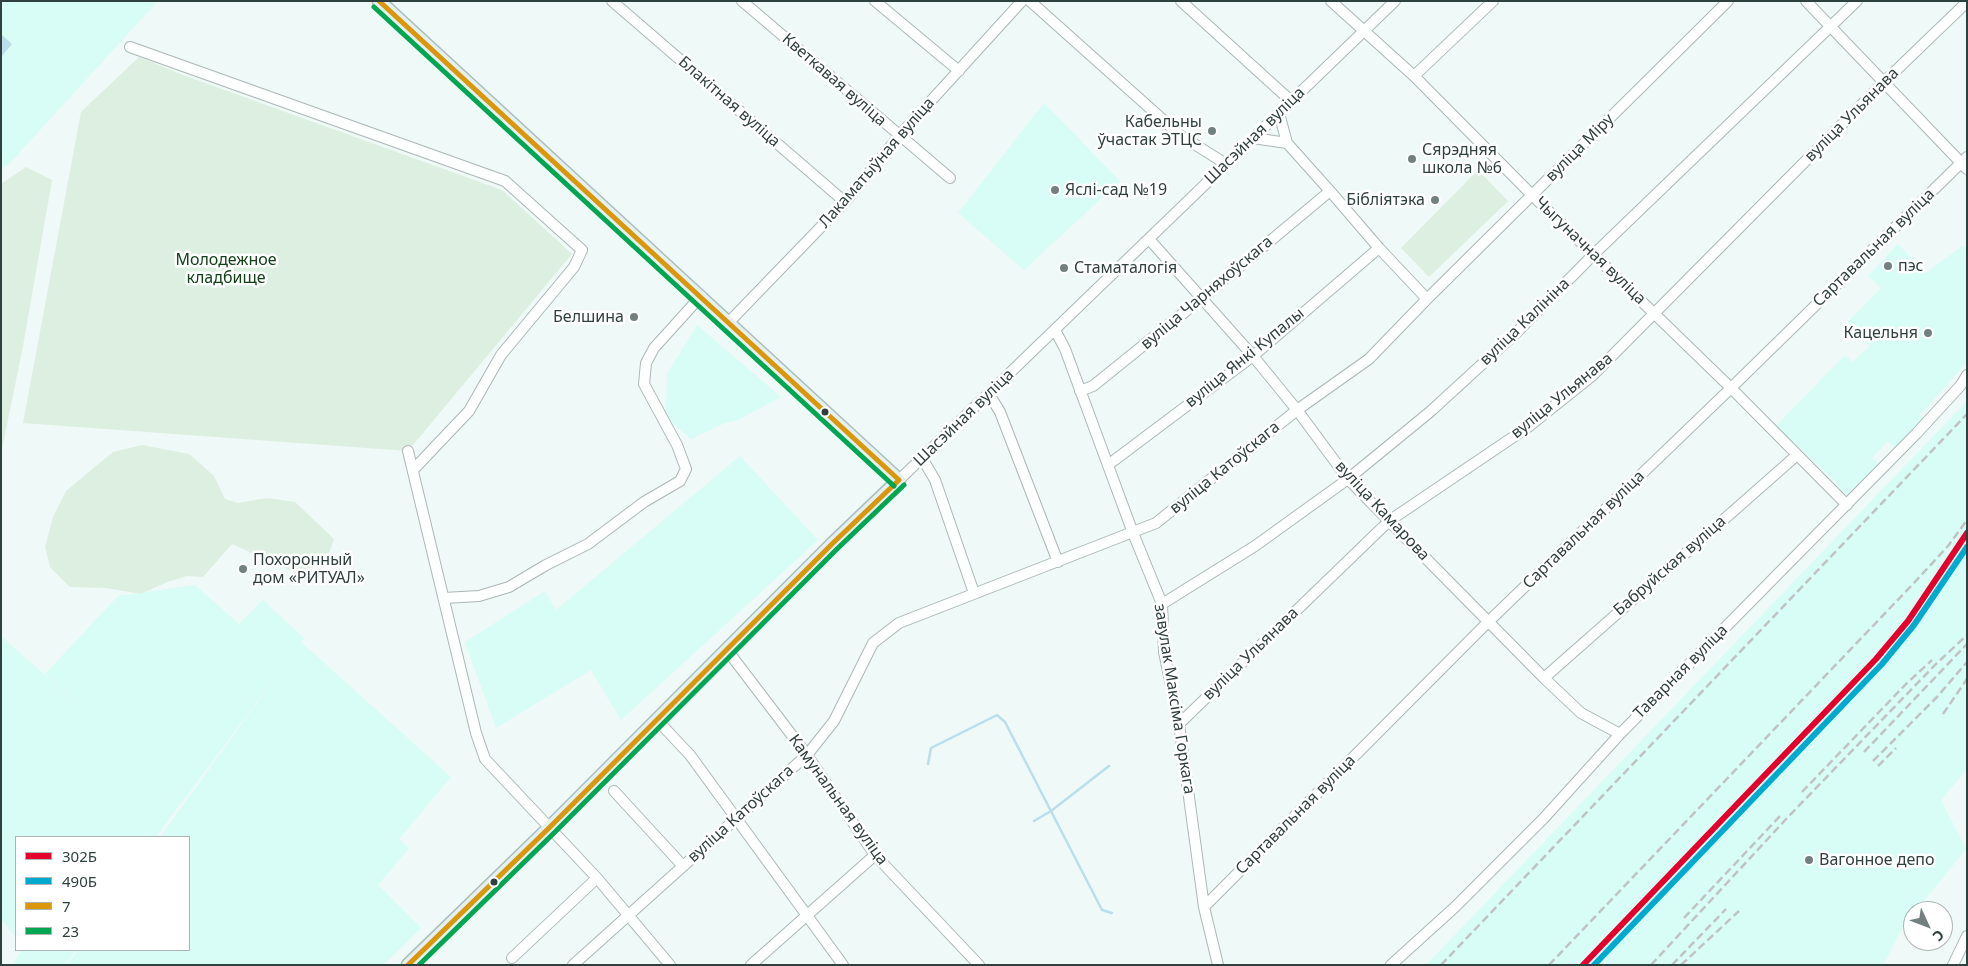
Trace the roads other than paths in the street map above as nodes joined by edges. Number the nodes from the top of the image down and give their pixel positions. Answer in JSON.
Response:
{"nodes":[{"id":1,"x":379,"y":1,"type":"edge"},
{"id":2,"x":612,"y":1,"type":"edge"},
{"id":3,"x":742,"y":1,"type":"edge"},
{"id":4,"x":875,"y":1,"type":"edge"},
{"id":5,"x":1022,"y":1,"type":"edge"},
{"id":6,"x":1030,"y":1,"type":"edge"},
{"id":7,"x":1181,"y":1,"type":"edge"},
{"id":8,"x":1331,"y":1,"type":"edge"},
{"id":9,"x":1395,"y":1,"type":"edge"},
{"id":10,"x":1492,"y":1,"type":"edge"},
{"id":11,"x":1728,"y":1,"type":"edge"},
{"id":12,"x":1806,"y":1,"type":"edge"},
{"id":13,"x":1856,"y":1,"type":"edge"},
{"id":14,"x":1967,"y":2,"type":"edge"},
{"id":15,"x":1830,"y":26,"type":"junction"},
{"id":16,"x":1364,"y":31,"type":"junction"},
{"id":17,"x":130,"y":47,"type":"dead end"},
{"id":18,"x":959,"y":71,"type":"junction"},
{"id":19,"x":1414,"y":76,"type":"junction"},
{"id":20,"x":1884,"y":82,"type":"junction"},
{"id":21,"x":1291,"y":101,"type":"junction"},
{"id":22,"x":1279,"y":113,"type":"junction"},
{"id":23,"x":899,"y":136,"type":"junction"},
{"id":24,"x":1253,"y":138,"type":"junction"},
{"id":25,"x":1287,"y":143,"type":"junction"},
{"id":26,"x":1965,"y":163,"type":"edge"},
{"id":27,"x":1226,"y":164,"type":"junction"},
{"id":28,"x":950,"y":178,"type":"dead end"},
{"id":29,"x":1330,"y":191,"type":"junction"},
{"id":30,"x":1532,"y":196,"type":"junction"},
{"id":31,"x":846,"y":202,"type":"junction"},
{"id":32,"x":1149,"y":239,"type":"junction"},
{"id":33,"x":1379,"y":248,"type":"junction"},
{"id":34,"x":1594,"y":254,"type":"junction"},
{"id":35,"x":701,"y":296,"type":"junction"},
{"id":36,"x":1202,"y":298,"type":"junction"},
{"id":37,"x":1427,"y":299,"type":"junction"},
{"id":38,"x":1655,"y":314,"type":"junction"},
{"id":39,"x":728,"y":322,"type":"junction"},
{"id":40,"x":1055,"y":330,"type":"junction"},
{"id":41,"x":1252,"y":356,"type":"junction"},
{"id":42,"x":1369,"y":359,"type":"joint"},
{"id":43,"x":1967,"y":375,"type":"edge"},
{"id":44,"x":1731,"y":388,"type":"junction"},
{"id":45,"x":1080,"y":391,"type":"junction"},
{"id":46,"x":989,"y":394,"type":"junction"},
{"id":47,"x":1297,"y":410,"type":"junction"},
{"id":48,"x":408,"y":451,"type":"dead end"},
{"id":49,"x":1797,"y":455,"type":"junction"},
{"id":50,"x":922,"y":458,"type":"junction"},
{"id":51,"x":1108,"y":465,"type":"junction"},
{"id":52,"x":413,"y":470,"type":"junction"},
{"id":53,"x":1348,"y":479,"type":"junction"},
{"id":54,"x":899,"y":480,"type":"junction"},
{"id":55,"x":1847,"y":505,"type":"junction"},
{"id":56,"x":1389,"y":521,"type":"junction"},
{"id":57,"x":1133,"y":533,"type":"junction"},
{"id":58,"x":1058,"y":562,"type":"junction"},
{"id":59,"x":974,"y":592,"type":"junction"},
{"id":60,"x":444,"y":598,"type":"junction"},
{"id":61,"x":1162,"y":604,"type":"junction"},
{"id":62,"x":1488,"y":622,"type":"junction"},
{"id":63,"x":727,"y":650,"type":"junction"},
{"id":64,"x":1544,"y":678,"type":"junction"},
{"id":65,"x":657,"y":720,"type":"junction"},
{"id":66,"x":1179,"y":724,"type":"junction"},
{"id":67,"x":1620,"y":734,"type":"junction"},
{"id":68,"x":807,"y":755,"type":"junction"},
{"id":69,"x":614,"y":791,"type":"dead end"},
{"id":70,"x":737,"y":817,"type":"junction"},
{"id":71,"x":550,"y":827,"type":"junction"},
{"id":72,"x":876,"y":855,"type":"junction"},
{"id":73,"x":683,"y":866,"type":"junction"},
{"id":74,"x":597,"y":878,"type":"junction"},
{"id":75,"x":1204,"y":907,"type":"junction"},
{"id":76,"x":628,"y":914,"type":"junction"},
{"id":77,"x":808,"y":915,"type":"junction"},
{"id":78,"x":1967,"y":936,"type":"edge"},
{"id":79,"x":512,"y":958,"type":"dead end"},
{"id":80,"x":408,"y":965,"type":"edge"},
{"id":81,"x":573,"y":965,"type":"edge"},
{"id":82,"x":670,"y":965,"type":"edge"},
{"id":83,"x":751,"y":965,"type":"edge"},
{"id":84,"x":843,"y":965,"type":"edge"},
{"id":85,"x":979,"y":965,"type":"edge"},
{"id":86,"x":1218,"y":965,"type":"edge"},
{"id":87,"x":1391,"y":965,"type":"edge"},
{"id":88,"x":1953,"y":965,"type":"edge"}],
"edges":[{"from":1,"to":35,"type":"main road"},
{"from":2,"to":31,"type":"street","name":"Блакітная вуліца"},
{"from":3,"to":23,"type":"street","name":"Кветкавая вуліца"},
{"from":4,"to":18,"type":"street"},
{"from":5,"to":18,"type":"street","name":"Лакаматыўная вуліца"},
{"from":6,"to":27,"type":"street"},
{"from":7,"to":21,"type":"street"},
{"from":8,"to":16,"type":"street","name":"Чыгуначная вуліца"},
{"from":9,"to":16,"type":"street","name":"Шасэйная вуліца"},
{"from":10,"to":19,"type":"street"},
{"from":11,"to":30,"type":"street","name":"вуліца Міру"},
{"from":12,"to":15,"type":"street"},
{"from":13,"to":15,"type":"street","name":"вуліца Калініна"},
{"from":14,"to":20,"type":"street","name":"вуліца Ульянава"},
{"from":15,"to":20,"type":"street"},
{"from":15,"to":34,"type":"street","name":"вуліца Калініна"},
{"from":16,"to":19,"type":"street","name":"Чыгуначная вуліца"},
{"from":16,"to":21,"type":"street","name":"Шасэйная вуліца"},
{"from":17,"to":52,"type":"street"},
{"from":18,"to":23,"type":"street","name":"Лакаматыўная вуліца"},
{"from":19,"to":30,"type":"street","name":"Чыгуначная вуліца"},
{"from":20,"to":26,"type":"street"},
{"from":20,"to":38,"type":"street","name":"вуліца Ульянава"},
{"from":21,"to":22,"type":"street","name":"Шасэйная вуліца"},
{"from":22,"to":24,"type":"street","name":"Шасэйная вуліца"},
{"from":22,"to":25,"type":"street"},
{"from":23,"to":28,"type":"street","name":"Кветкавая вуліца"},
{"from":23,"to":31,"type":"street","name":"Лакаматыўная вуліца"},
{"from":24,"to":25,"type":"street"},
{"from":24,"to":27,"type":"street","name":"Шасэйная вуліца"},
{"from":25,"to":29,"type":"street"},
{"from":26,"to":44,"type":"street","name":"Сартавальная вуліца"},
{"from":27,"to":32,"type":"street","name":"Шасэйная вуліца"},
{"from":29,"to":33,"type":"street"},
{"from":29,"to":36,"type":"street","name":"вуліца Чарняхоўскага"},
{"from":30,"to":34,"type":"street","name":"Чыгуначная вуліца"},
{"from":30,"to":37,"type":"street","name":"вуліца Міру"},
{"from":31,"to":39,"type":"street","name":"Лакаматыўная вуліца"},
{"from":32,"to":36,"type":"street","name":"вуліца Камарова"},
{"from":32,"to":40,"type":"street","name":"Шасэйная вуліца"},
{"from":33,"to":37,"type":"street"},
{"from":33,"to":41,"type":"street","name":"вуліца Янкі Купалы"},
{"from":34,"to":38,"type":"street","name":"Чыгуначная вуліца"},
{"from":34,"to":53,"type":"street","name":"вуліца Калініна"},
{"from":35,"to":39,"type":"main road"},
{"from":35,"to":60,"type":"street"},
{"from":36,"to":41,"type":"street","name":"вуліца Камарова"},
{"from":36,"to":45,"type":"street","name":"вуліца Чарняхоўскага"},
{"from":37,"to":42,"type":"street","name":"вуліца Міру"},
{"from":38,"to":44,"type":"street","name":"Чыгуначная вуліца"},
{"from":38,"to":56,"type":"street","name":"вуліца Ульянава"},
{"from":39,"to":54,"type":"main road"},
{"from":40,"to":45,"type":"street","name":"завулак Максіма Горкага"},
{"from":40,"to":46,"type":"street","name":"Шасэйная вуліца"},
{"from":41,"to":47,"type":"street","name":"вуліца Камарова"},
{"from":41,"to":51,"type":"street","name":"вуліца Янкі Купалы"},
{"from":42,"to":47,"type":"street","name":"вуліца Катоўскага"},
{"from":43,"to":55,"type":"street","name":"Таварная вуліца"},
{"from":44,"to":49,"type":"street","name":"Чыгуначная вуліца"},
{"from":44,"to":62,"type":"street","name":"Сартавальная вуліца"},
{"from":45,"to":51,"type":"street","name":"завулак Максіма Горкага"},
{"from":46,"to":50,"type":"street","name":"Шасэйная вуліца"},
{"from":46,"to":58,"type":"street"},
{"from":47,"to":53,"type":"street","name":"вуліца Камарова"},
{"from":47,"to":57,"type":"street","name":"вуліца Катоўскага"},
{"from":48,"to":52,"type":"street"},
{"from":49,"to":55,"type":"street","name":"Чыгуначная вуліца"},
{"from":49,"to":64,"type":"street","name":"Бабруйская вуліца"},
{"from":50,"to":54,"type":"street","name":"Шасэйная вуліца"},
{"from":50,"to":59,"type":"street"},
{"from":51,"to":57,"type":"street","name":"завулак Максіма Горкага"},
{"from":52,"to":60,"type":"street"},
{"from":53,"to":56,"type":"street","name":"вуліца Камарова"},
{"from":53,"to":61,"type":"street","name":"вуліца Калініна"},
{"from":54,"to":63,"type":"main road","name":"Шасэйная вуліца"},
{"from":55,"to":67,"type":"street","name":"Таварная вуліца"},
{"from":56,"to":62,"type":"street","name":"вуліца Камарова"},
{"from":56,"to":66,"type":"street","name":"вуліца Ульянава"},
{"from":57,"to":58,"type":"street","name":"вуліца Катоўскага"},
{"from":57,"to":61,"type":"street","name":"завулак Максіма Горкага"},
{"from":58,"to":59,"type":"street","name":"вуліца Катоўскага"},
{"from":59,"to":68,"type":"street","name":"вуліца Катоўскага"},
{"from":60,"to":71,"type":"street"},
{"from":61,"to":66,"type":"street","name":"завулак Максіма Горкага"},
{"from":62,"to":64,"type":"street","name":"вуліца Камарова"},
{"from":62,"to":75,"type":"street","name":"Сартавальная вуліца"},
{"from":63,"to":65,"type":"main road","name":"Шасэйная вуліца"},
{"from":63,"to":68,"type":"street","name":"Камунальная вуліца"},
{"from":64,"to":67,"type":"street","name":"вуліца Камарова"},
{"from":65,"to":70,"type":"street"},
{"from":65,"to":71,"type":"main road","name":"Шасэйная вуліца"},
{"from":66,"to":75,"type":"street","name":"завулак Максіма Горкага"},
{"from":67,"to":87,"type":"street","name":"Таварная вуліца"},
{"from":68,"to":70,"type":"street","name":"вуліца Катоўскага"},
{"from":68,"to":72,"type":"street","name":"Камунальная вуліца"},
{"from":69,"to":73,"type":"street"},
{"from":70,"to":73,"type":"street","name":"вуліца Катоўскага"},
{"from":70,"to":77,"type":"street"},
{"from":71,"to":74,"type":"street"},
{"from":71,"to":80,"type":"main road","name":"Шасэйная вуліца"},
{"from":72,"to":77,"type":"street"},
{"from":72,"to":85,"type":"street","name":"Камунальная вуліца"},
{"from":73,"to":76,"type":"street","name":"вуліца Катоўскага"},
{"from":74,"to":76,"type":"street"},
{"from":74,"to":79,"type":"street"},
{"from":75,"to":86,"type":"street","name":"завулак Максіма Горкага"},
{"from":76,"to":81,"type":"street","name":"вуліца Катоўскага"},
{"from":76,"to":82,"type":"street"},
{"from":77,"to":83,"type":"street"},
{"from":77,"to":84,"type":"street"},
{"from":78,"to":88,"type":"street"}]}
